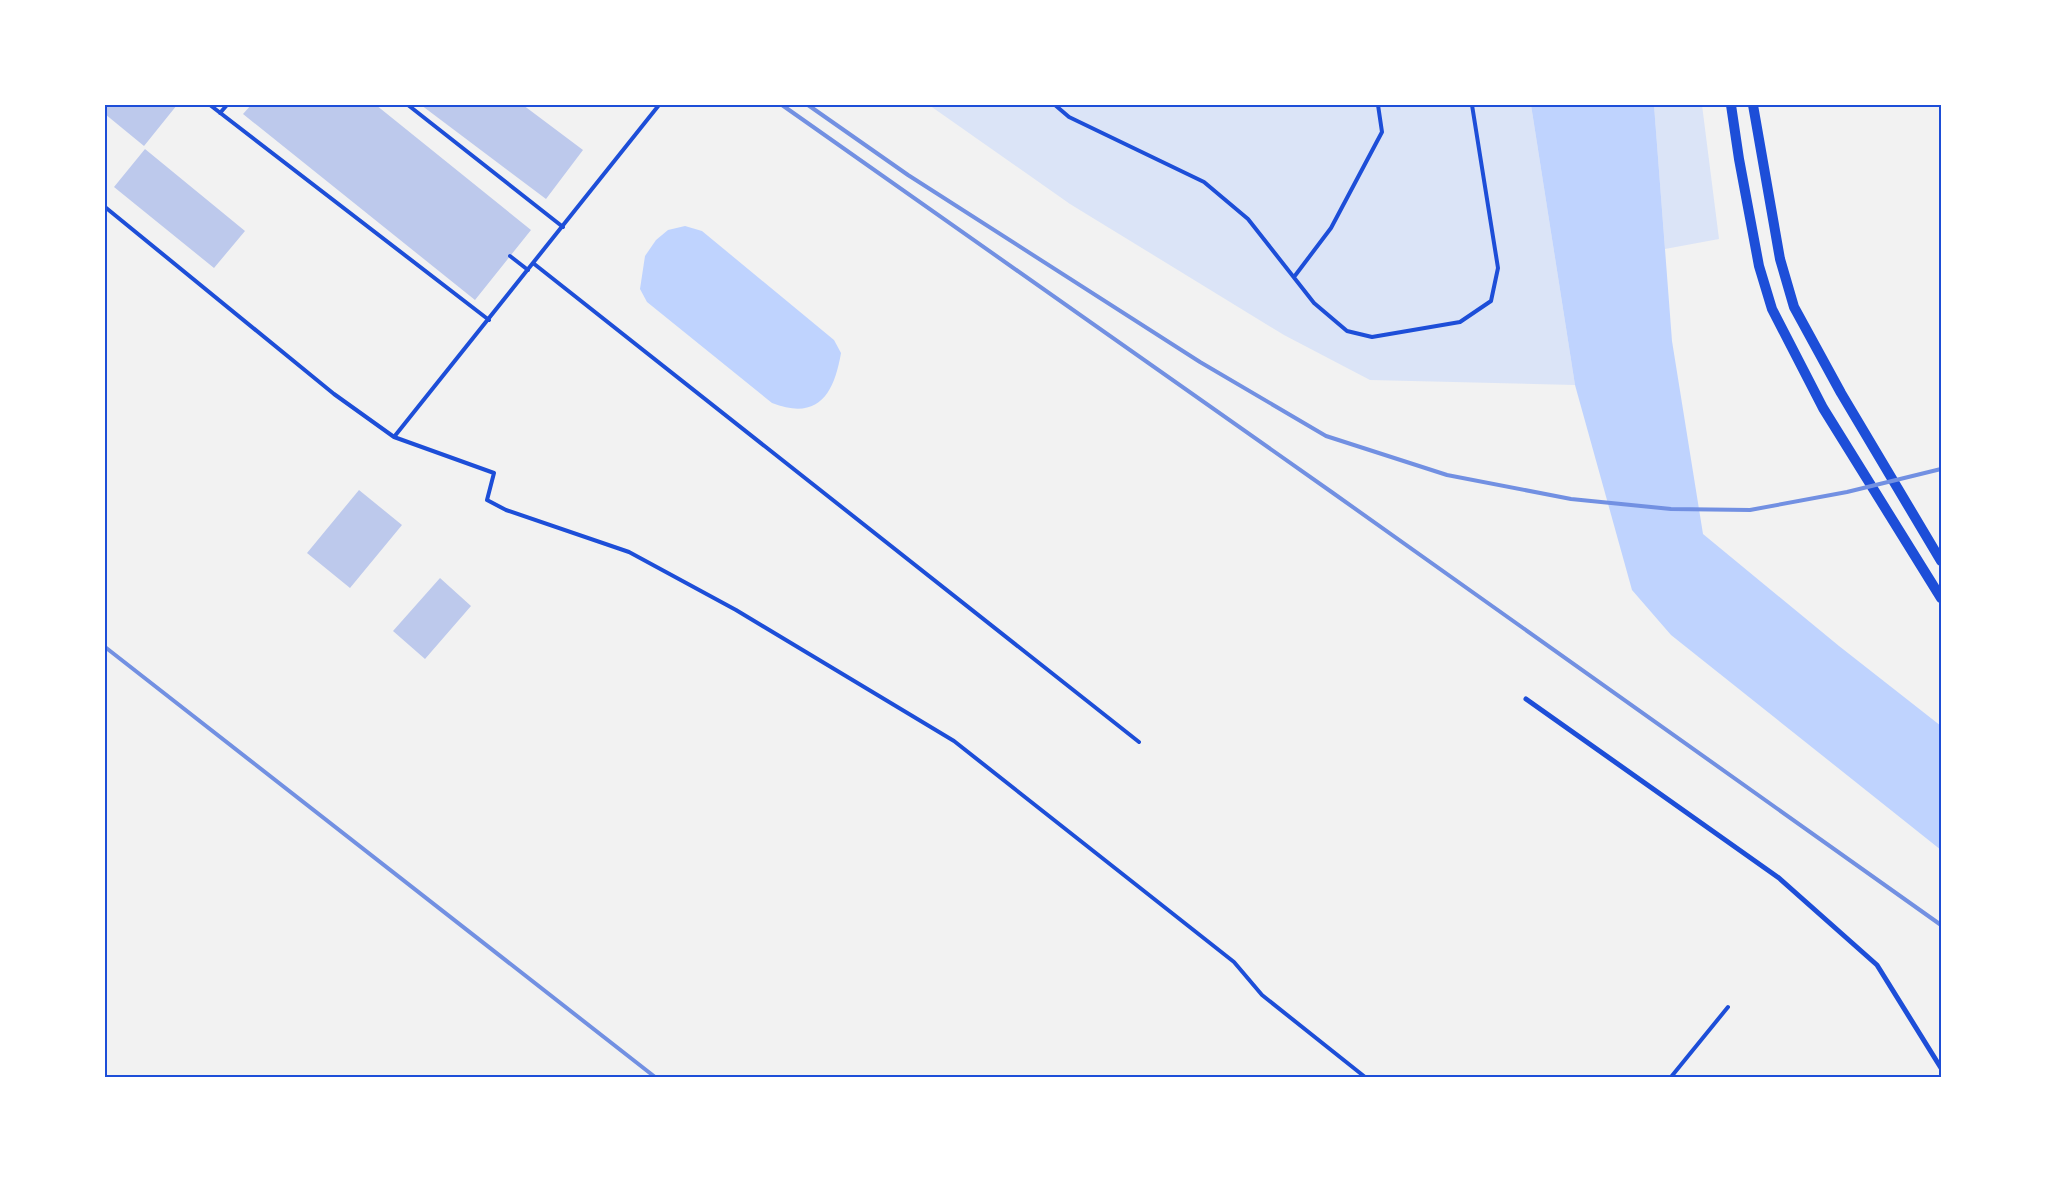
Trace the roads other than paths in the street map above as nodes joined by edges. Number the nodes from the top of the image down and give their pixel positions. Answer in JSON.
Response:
{"nodes":[{"id":1,"x":210,"y":105,"type":"edge"},
{"id":2,"x":227,"y":105,"type":"edge"},
{"id":3,"x":408,"y":105,"type":"edge"},
{"id":4,"x":659,"y":105,"type":"edge"},
{"id":5,"x":1055,"y":105,"type":"edge"},
{"id":6,"x":1378,"y":105,"type":"edge"},
{"id":7,"x":1472,"y":105,"type":"edge"},
{"id":8,"x":1731,"y":105,"type":"edge"},
{"id":9,"x":1753,"y":105,"type":"edge"},
{"id":10,"x":220,"y":113,"type":"junction"},
{"id":11,"x":105,"y":207,"type":"edge"},
{"id":12,"x":563,"y":227,"type":"junction"},
{"id":13,"x":510,"y":256,"type":"dead end"},
{"id":14,"x":533,"y":263,"type":"junction"},
{"id":15,"x":528,"y":270,"type":"junction"},
{"id":16,"x":1294,"y":277,"type":"junction"},
{"id":17,"x":489,"y":320,"type":"junction"},
{"id":18,"x":394,"y":437,"type":"junction"},
{"id":19,"x":1941,"y":561,"type":"edge"},
{"id":20,"x":1941,"y":598,"type":"edge"},
{"id":21,"x":1526,"y":699,"type":"dead end"},
{"id":22,"x":1139,"y":742,"type":"dead end"},
{"id":23,"x":1728,"y":1007,"type":"dead end"},
{"id":24,"x":1941,"y":1068,"type":"edge"},
{"id":25,"x":1365,"y":1077,"type":"edge"},
{"id":26,"x":1671,"y":1077,"type":"edge"}],
"edges":[{"from":1,"to":10,"type":"lane"},
{"from":2,"to":10,"type":"lane"},
{"from":3,"to":12,"type":"lane"},
{"from":4,"to":12,"type":"lane"},
{"from":5,"to":16,"type":"lane"},
{"from":6,"to":16,"type":"lane"},
{"from":7,"to":16,"type":"lane"},
{"from":8,"to":20,"type":"main road"},
{"from":9,"to":19,"type":"main road"},
{"from":10,"to":17,"type":"lane"},
{"from":11,"to":18,"type":"lane"},
{"from":12,"to":14,"type":"lane"},
{"from":13,"to":15,"type":"lane"},
{"from":14,"to":15,"type":"lane"},
{"from":14,"to":22,"type":"lane"},
{"from":15,"to":17,"type":"lane"},
{"from":17,"to":18,"type":"lane"},
{"from":18,"to":25,"type":"lane"},
{"from":21,"to":24,"type":"street"},
{"from":23,"to":26,"type":"lane"}]}
